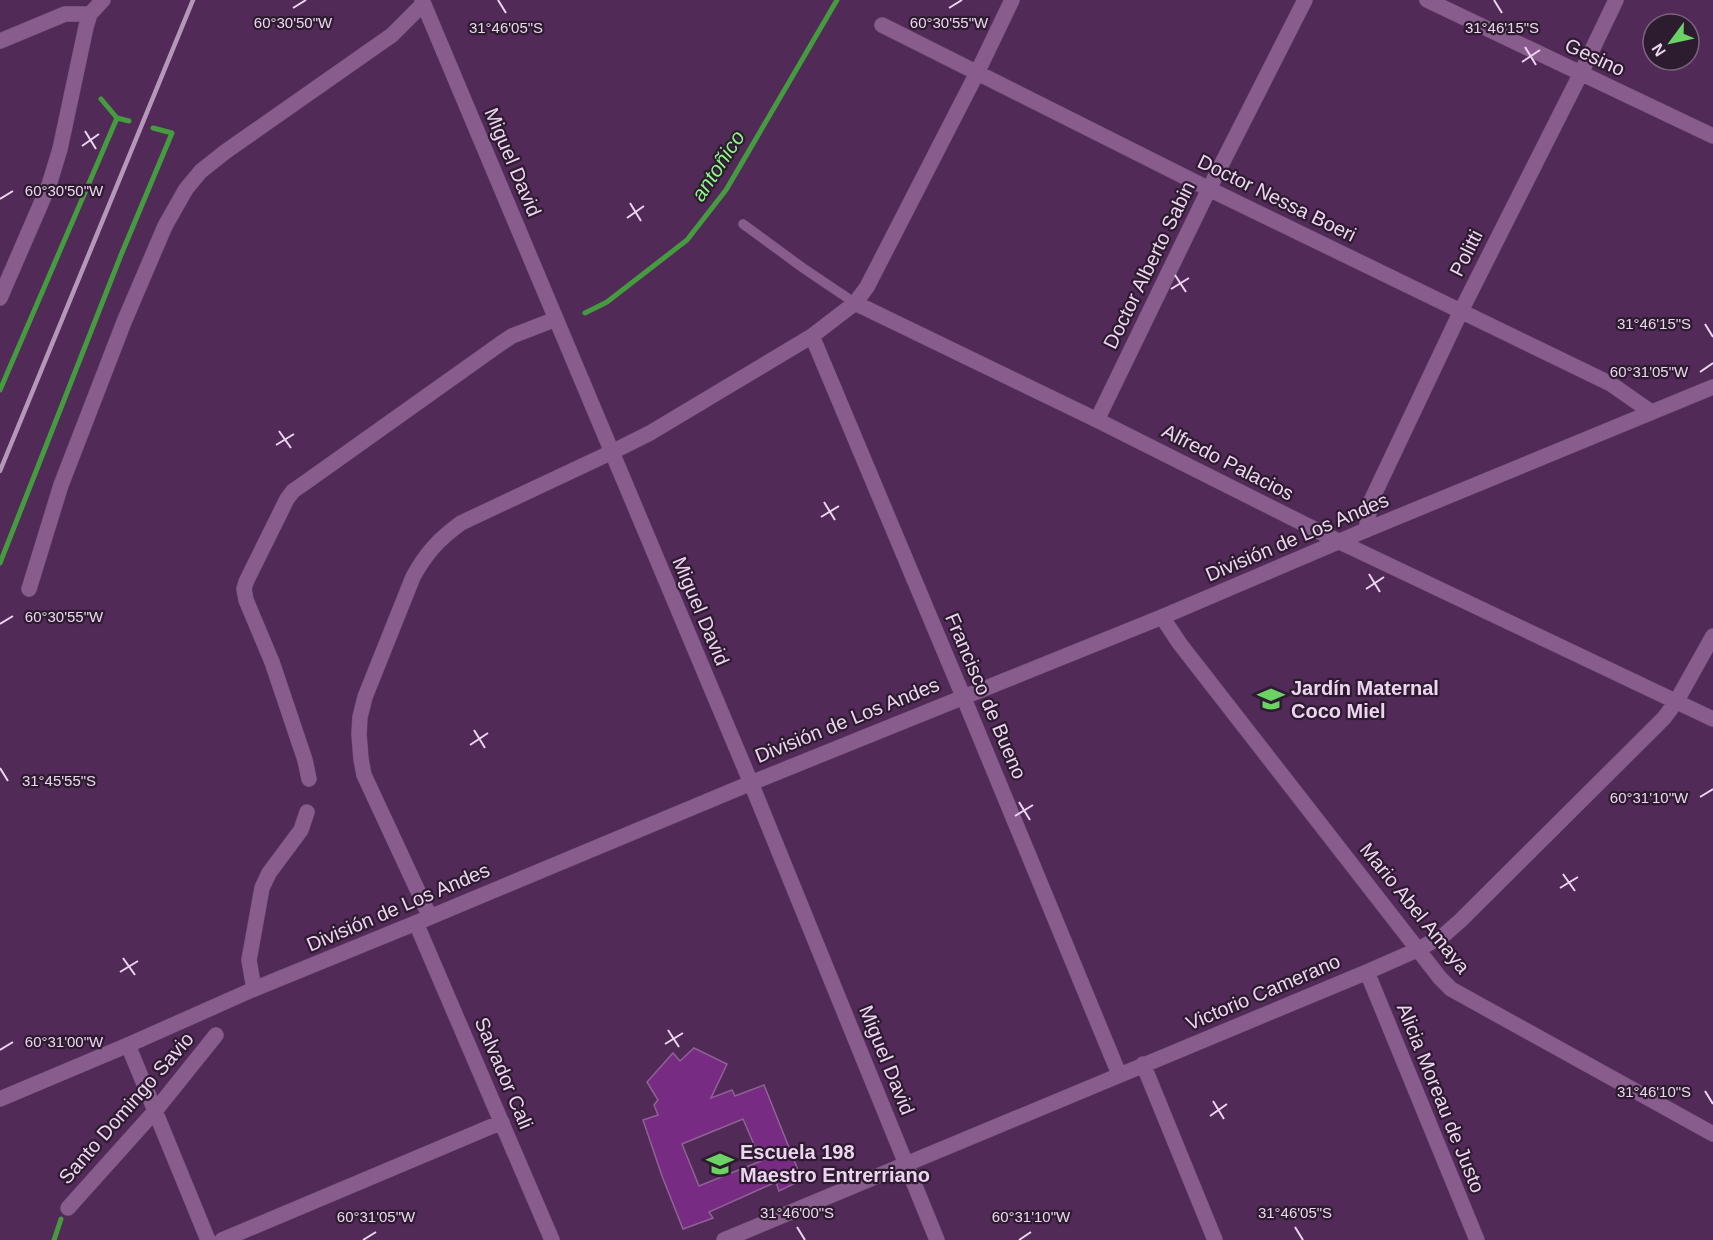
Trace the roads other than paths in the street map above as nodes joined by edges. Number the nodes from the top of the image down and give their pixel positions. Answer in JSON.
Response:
{"nodes":[{"id":1,"x":103,"y":0,"type":"edge"},
{"id":2,"x":1012,"y":0,"type":"edge"},
{"id":3,"x":1305,"y":0,"type":"edge"},
{"id":4,"x":1426,"y":0,"type":"edge"},
{"id":5,"x":1616,"y":0,"type":"edge"},
{"id":6,"x":422,"y":2,"type":"edge"},
{"id":7,"x":90,"y":14,"type":"junction"},
{"id":8,"x":882,"y":24,"type":"dead end"},
{"id":9,"x":0,"y":41,"type":"edge"},
{"id":10,"x":978,"y":71,"type":"junction"},
{"id":11,"x":1581,"y":74,"type":"junction"},
{"id":12,"x":1713,"y":136,"type":"edge"},
{"id":13,"x":1209,"y":189,"type":"junction"},
{"id":14,"x":743,"y":224,"type":"dead end"},
{"id":15,"x":0,"y":298,"type":"edge"},
{"id":16,"x":855,"y":303,"type":"junction"},
{"id":17,"x":1461,"y":311,"type":"junction"},
{"id":18,"x":556,"y":319,"type":"junction"},
{"id":19,"x":812,"y":336,"type":"junction"},
{"id":20,"x":1713,"y":387,"type":"edge"},
{"id":21,"x":1651,"y":412,"type":"junction"},
{"id":22,"x":1097,"y":420,"type":"junction"},
{"id":23,"x":612,"y":452,"type":"junction"},
{"id":24,"x":1366,"y":530,"type":"junction"},
{"id":25,"x":1341,"y":542,"type":"junction"},
{"id":26,"x":30,"y":589,"type":"dead end"},
{"id":27,"x":1162,"y":617,"type":"junction"},
{"id":28,"x":1713,"y":636,"type":"edge"},
{"id":29,"x":963,"y":696,"type":"junction"},
{"id":30,"x":1676,"y":702,"type":"junction"},
{"id":31,"x":1713,"y":719,"type":"edge"},
{"id":32,"x":309,"y":779,"type":"dead end"},
{"id":33,"x":751,"y":783,"type":"junction"},
{"id":34,"x":307,"y":812,"type":"dead end"},
{"id":35,"x":423,"y":920,"type":"junction"},
{"id":36,"x":1419,"y":949,"type":"junction"},
{"id":37,"x":1367,"y":972,"type":"junction"},
{"id":38,"x":255,"y":989,"type":"junction"},
{"id":39,"x":216,"y":1035,"type":"dead end"},
{"id":40,"x":128,"y":1045,"type":"junction"},
{"id":41,"x":1143,"y":1064,"type":"junction"},
{"id":42,"x":1119,"y":1074,"type":"junction"},
{"id":43,"x":0,"y":1099,"type":"edge"},
{"id":44,"x":155,"y":1111,"type":"junction"},
{"id":45,"x":502,"y":1122,"type":"junction"},
{"id":46,"x":1713,"y":1134,"type":"edge"},
{"id":47,"x":907,"y":1164,"type":"junction"},
{"id":48,"x":68,"y":1208,"type":"dead end"},
{"id":49,"x":208,"y":1240,"type":"edge"},
{"id":50,"x":222,"y":1240,"type":"edge"},
{"id":51,"x":552,"y":1240,"type":"edge"},
{"id":52,"x":724,"y":1240,"type":"edge"},
{"id":53,"x":937,"y":1240,"type":"edge"},
{"id":54,"x":1215,"y":1240,"type":"edge"},
{"id":55,"x":1477,"y":1240,"type":"edge"}],
"edges":[{"from":1,"to":7,"type":"street"},
{"from":2,"to":10,"type":"street","name":"Salvador Cali"},
{"from":3,"to":13,"type":"street","name":"Doctor Alberto Sabin"},
{"from":4,"to":11,"type":"street","name":"Gesino"},
{"from":5,"to":11,"type":"street","name":"Politti"},
{"from":6,"to":18,"type":"street","name":"Miguel David"},
{"from":6,"to":26,"type":"street"},
{"from":7,"to":9,"type":"street"},
{"from":7,"to":15,"type":"street"},
{"from":8,"to":10,"type":"street","name":"Doctor Nessa Boeri"},
{"from":10,"to":13,"type":"street","name":"Doctor Nessa Boeri"},
{"from":10,"to":16,"type":"street","name":"Salvador Cali"},
{"from":11,"to":12,"type":"street","name":"Gesino"},
{"from":11,"to":17,"type":"street","name":"Politti"},
{"from":13,"to":17,"type":"street","name":"Doctor Nessa Boeri"},
{"from":13,"to":22,"type":"street","name":"Doctor Alberto Sabin"},
{"from":14,"to":16,"type":"lane"},
{"from":16,"to":19,"type":"street","name":"Salvador Cali"},
{"from":16,"to":22,"type":"street","name":"Alfredo Palacios"},
{"from":17,"to":21,"type":"street","name":"Doctor Nessa Boeri"},
{"from":17,"to":24,"type":"street","name":"Politti"},
{"from":18,"to":23,"type":"street","name":"Miguel David"},
{"from":18,"to":32,"type":"street"},
{"from":19,"to":23,"type":"street","name":"Salvador Cali"},
{"from":19,"to":29,"type":"street","name":"Francisco de Bueno"},
{"from":20,"to":21,"type":"street","name":"División de Los Andes"},
{"from":21,"to":24,"type":"street","name":"División de Los Andes"},
{"from":22,"to":25,"type":"street","name":"Alfredo Palacios"},
{"from":23,"to":33,"type":"street","name":"Miguel David"},
{"from":23,"to":35,"type":"street","name":"Salvador Cali"},
{"from":24,"to":25,"type":"street","name":"División de Los Andes"},
{"from":25,"to":27,"type":"street","name":"División de Los Andes"},
{"from":25,"to":30,"type":"street","name":"Alfredo Palacios"},
{"from":27,"to":29,"type":"street","name":"División de Los Andes"},
{"from":27,"to":36,"type":"street","name":"Mario Abel Amaya"},
{"from":28,"to":30,"type":"street","name":"Victorio Camerano"},
{"from":29,"to":33,"type":"street","name":"División de Los Andes"},
{"from":29,"to":42,"type":"street","name":"Francisco de Bueno"},
{"from":30,"to":31,"type":"street","name":"Alfredo Palacios"},
{"from":30,"to":36,"type":"street","name":"Victorio Camerano"},
{"from":33,"to":35,"type":"street","name":"División de Los Andes"},
{"from":33,"to":47,"type":"street","name":"Miguel David"},
{"from":34,"to":38,"type":"street"},
{"from":35,"to":38,"type":"street","name":"División de Los Andes"},
{"from":35,"to":45,"type":"street","name":"Salvador Cali"},
{"from":36,"to":37,"type":"street","name":"Victorio Camerano"},
{"from":36,"to":46,"type":"street","name":"Mario Abel Amaya"},
{"from":37,"to":41,"type":"street","name":"Victorio Camerano"},
{"from":37,"to":55,"type":"street","name":"Alicia Moreau de Justo"},
{"from":38,"to":40,"type":"street","name":"División de Los Andes"},
{"from":39,"to":44,"type":"street","name":"Santo Domingo Savio"},
{"from":40,"to":43,"type":"street","name":"División de Los Andes"},
{"from":40,"to":44,"type":"street"},
{"from":41,"to":42,"type":"street","name":"Victorio Camerano"},
{"from":41,"to":54,"type":"street"},
{"from":42,"to":47,"type":"street","name":"Victorio Camerano"},
{"from":44,"to":48,"type":"street","name":"Santo Domingo Savio"},
{"from":44,"to":49,"type":"street"},
{"from":45,"to":50,"type":"street"},
{"from":45,"to":51,"type":"street","name":"Salvador Cali"},
{"from":47,"to":52,"type":"street","name":"Victorio Camerano"},
{"from":47,"to":53,"type":"street","name":"Miguel David"}]}
